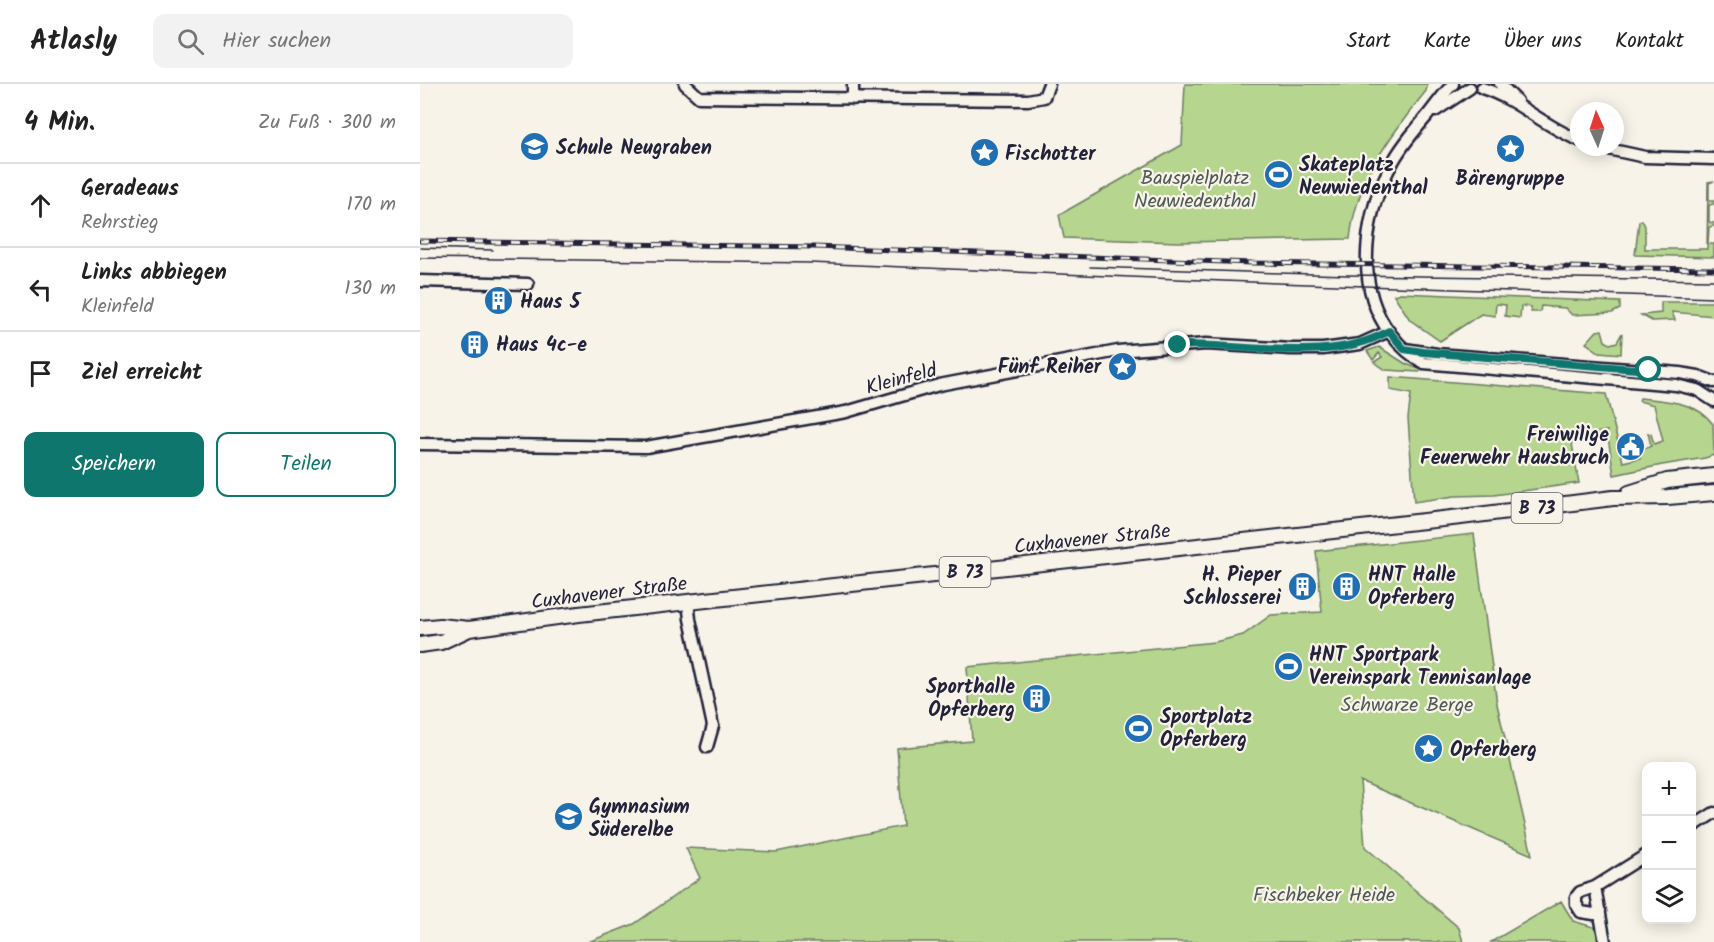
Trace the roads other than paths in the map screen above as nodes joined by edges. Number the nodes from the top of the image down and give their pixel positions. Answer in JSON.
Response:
{"nodes":[{"id":1,"x":685,"y":84,"type":"edge"},
{"id":2,"x":853,"y":84,"type":"edge"},
{"id":3,"x":1049,"y":84,"type":"edge"},
{"id":4,"x":1453,"y":84,"type":"edge"},
{"id":5,"x":1500,"y":84,"type":"edge"},
{"id":6,"x":1467,"y":86,"type":"edge"},
{"id":7,"x":1485,"y":86,"type":"edge"},
{"id":8,"x":853,"y":99,"type":"junction"},
{"id":9,"x":1530,"y":114,"type":"junction"},
{"id":10,"x":1427,"y":116,"type":"junction"},
{"id":11,"x":1570,"y":136,"type":"edge"},
{"id":12,"x":1624,"y":152,"type":"edge"},
{"id":13,"x":1714,"y":159,"type":"edge"},
{"id":14,"x":420,"y":281,"type":"edge"},
{"id":15,"x":528,"y":284,"type":"dead end"},
{"id":16,"x":1389,"y":331,"type":"junction"},
{"id":17,"x":1404,"y":349,"type":"junction"},
{"id":18,"x":1714,"y":382,"type":"edge"},
{"id":19,"x":1714,"y":401,"type":"edge"},
{"id":20,"x":420,"y":444,"type":"edge"},
{"id":21,"x":1714,"y":476,"type":"edge"},
{"id":22,"x":1714,"y":493,"type":"edge"},
{"id":23,"x":1612,"y":498,"type":"junction"},
{"id":24,"x":688,"y":602,"type":"junction"},
{"id":25,"x":420,"y":628,"type":"edge"},
{"id":26,"x":469,"y":629,"type":"junction"},
{"id":27,"x":420,"y":645,"type":"edge"},
{"id":28,"x":707,"y":747,"type":"dead end"},
{"id":29,"x":1714,"y":813,"type":"edge"},
{"id":30,"x":1696,"y":824,"type":"edge"},
{"id":31,"x":1642,"y":858,"type":"edge"},
{"id":32,"x":1595,"y":887,"type":"junction"},
{"id":33,"x":1600,"y":911,"type":"junction"},
{"id":34,"x":1605,"y":942,"type":"edge"}],
"edges":[{"from":1,"to":8,"type":"street"},
{"from":2,"to":8,"type":"street"},
{"from":3,"to":8,"type":"street"},
{"from":4,"to":10,"type":"street"},
{"from":5,"to":9,"type":"street"},
{"from":6,"to":7,"type":"street"},
{"from":6,"to":10,"type":"street"},
{"from":7,"to":9,"type":"street"},
{"from":9,"to":11,"type":"street"},
{"from":10,"to":16,"type":"street"},
{"from":12,"to":13,"type":"street"},
{"from":14,"to":15,"type":"street"},
{"from":16,"to":17,"type":"street"},
{"from":16,"to":20,"type":"street","name":"Kleinfeld"},
{"from":17,"to":18,"type":"street"},
{"from":17,"to":19,"type":"street"},
{"from":21,"to":23,"type":"main road","name":"Cuxhavener Straße","number":"B 73"},
{"from":22,"to":23,"type":"main road","name":"Cuxhavener Straße","number":"B 73"},
{"from":23,"to":24,"type":"main road","name":"Cuxhavener Straße","number":"B 73"},
{"from":24,"to":26,"type":"main road","name":"Cuxhavener Straße","number":"B 73"},
{"from":24,"to":28,"type":"street"},
{"from":25,"to":26,"type":"main road","name":"Cuxhavener Straße","number":"B 73"},
{"from":26,"to":27,"type":"main road","name":"Cuxhavener Straße","number":"B 73"},
{"from":29,"to":30,"type":"street"},
{"from":31,"to":32,"type":"street"},
{"from":32,"to":33,"type":"street"},
{"from":32,"to":33,"type":"street"},
{"from":33,"to":34,"type":"street"}]}
